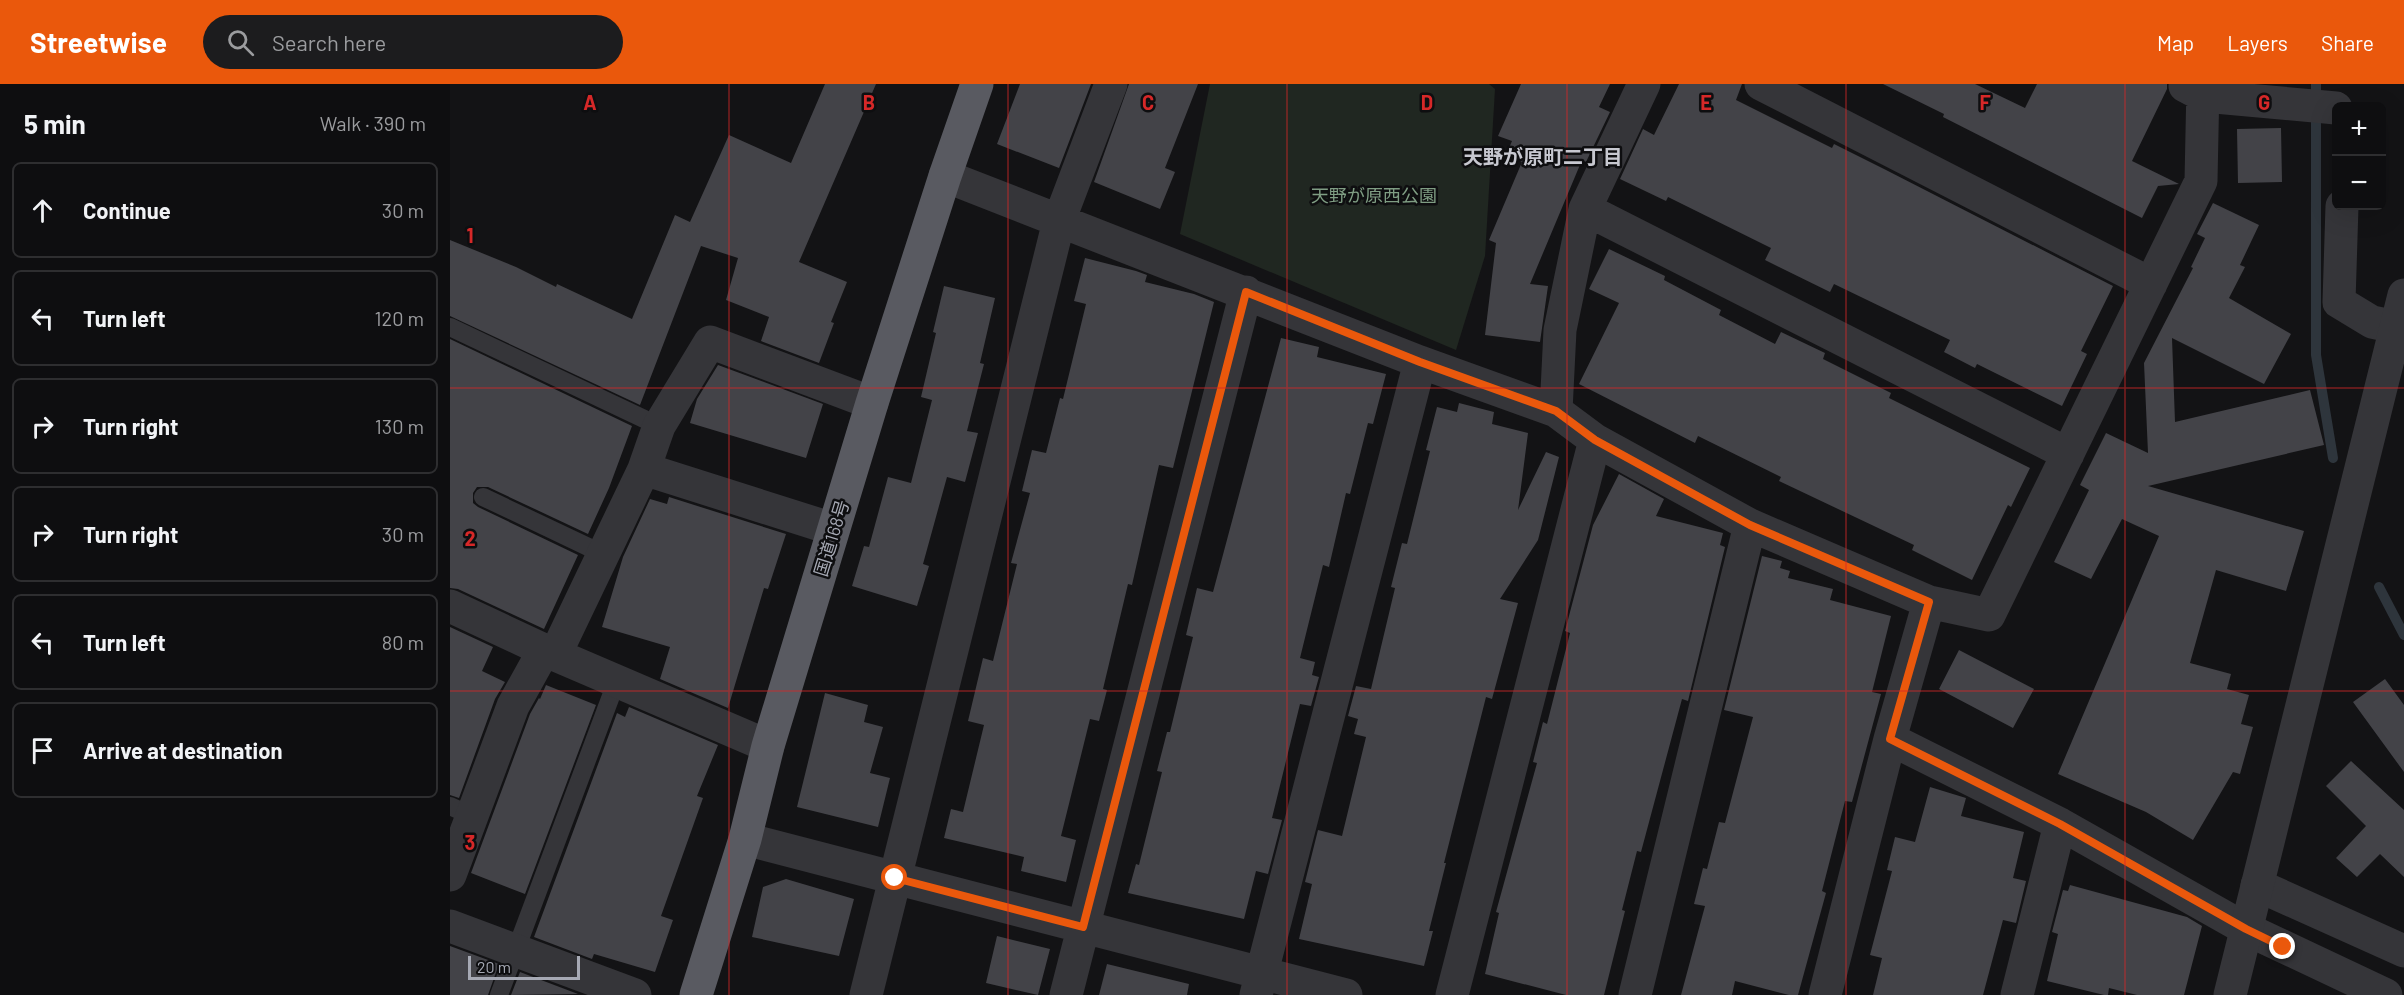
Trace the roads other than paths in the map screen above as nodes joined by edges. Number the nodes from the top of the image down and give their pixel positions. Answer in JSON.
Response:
{"nodes":[{"id":1,"x":977,"y":84,"type":"edge"},
{"id":2,"x":1111,"y":84,"type":"edge"},
{"id":3,"x":1644,"y":84,"type":"edge"},
{"id":4,"x":1761,"y":84,"type":"edge"},
{"id":5,"x":2348,"y":84,"type":"edge"},
{"id":6,"x":2196,"y":88,"type":"edge"},
{"id":7,"x":2346,"y":102,"type":"edge"},
{"id":8,"x":2332,"y":107,"type":"edge"},
{"id":9,"x":945,"y":176,"type":"junction"},
{"id":10,"x":1585,"y":209,"type":"junction"},
{"id":11,"x":2342,"y":210,"type":"edge"},
{"id":12,"x":1059,"y":221,"type":"junction"},
{"id":13,"x":2151,"y":284,"type":"junction"},
{"id":14,"x":1246,"y":292,"type":"junction"},
{"id":15,"x":2404,"y":295,"type":"edge"},
{"id":16,"x":450,"y":327,"type":"edge"},
{"id":17,"x":2396,"y":327,"type":"junction"},
{"id":18,"x":1420,"y":362,"type":"junction"},
{"id":19,"x":872,"y":403,"type":"junction"},
{"id":20,"x":1556,"y":411,"type":"junction"},
{"id":21,"x":659,"y":426,"type":"junction"},
{"id":22,"x":1595,"y":440,"type":"junction"},
{"id":23,"x":2068,"y":454,"type":"junction"},
{"id":24,"x":644,"y":469,"type":"junction"},
{"id":25,"x":483,"y":497,"type":"dead end"},
{"id":26,"x":1750,"y":525,"type":"junction"},
{"id":27,"x":833,"y":529,"type":"junction"},
{"id":28,"x":603,"y":554,"type":"junction"},
{"id":29,"x":1929,"y":602,"type":"junction"},
{"id":30,"x":450,"y":606,"type":"edge"},
{"id":31,"x":550,"y":652,"type":"junction"},
{"id":32,"x":617,"y":680,"type":"junction"},
{"id":33,"x":1890,"y":739,"type":"junction"},
{"id":34,"x":768,"y":746,"type":"junction"},
{"id":35,"x":461,"y":811,"type":"edge"},
{"id":36,"x":2060,"y":824,"type":"junction"},
{"id":37,"x":745,"y":839,"type":"junction"},
{"id":38,"x":450,"y":875,"type":"edge"},
{"id":39,"x":895,"y":878,"type":"junction"},
{"id":40,"x":2257,"y":885,"type":"junction"},
{"id":41,"x":450,"y":926,"type":"edge"},
{"id":42,"x":1083,"y":927,"type":"junction"},
{"id":43,"x":2246,"y":929,"type":"junction"},
{"id":44,"x":515,"y":950,"type":"junction"},
{"id":45,"x":2404,"y":951,"type":"edge"},
{"id":46,"x":1259,"y":984,"type":"edge"},
{"id":47,"x":499,"y":995,"type":"edge"},
{"id":48,"x":635,"y":995,"type":"edge"},
{"id":49,"x":696,"y":995,"type":"edge"},
{"id":50,"x":866,"y":995,"type":"edge"},
{"id":51,"x":1066,"y":995,"type":"edge"},
{"id":52,"x":1346,"y":995,"type":"edge"},
{"id":53,"x":1452,"y":995,"type":"edge"},
{"id":54,"x":1635,"y":995,"type":"edge"},
{"id":55,"x":1825,"y":995,"type":"edge"},
{"id":56,"x":2017,"y":995,"type":"edge"},
{"id":57,"x":2229,"y":995,"type":"edge"},
{"id":58,"x":2386,"y":995,"type":"edge"}],
"edges":[{"from":1,"to":9,"type":"highway","name":"国道168号"},
{"from":2,"to":12,"type":"street"},
{"from":3,"to":10,"type":"street"},
{"from":4,"to":13,"type":"street"},
{"from":5,"to":7,"type":"street"},
{"from":6,"to":8,"type":"street"},
{"from":6,"to":13,"type":"street"},
{"from":9,"to":12,"type":"street"},
{"from":9,"to":19,"type":"highway","name":"国道168号"},
{"from":10,"to":20,"type":"street"},
{"from":10,"to":23,"type":"street"},
{"from":11,"to":17,"type":"street"},
{"from":12,"to":14,"type":"street"},
{"from":12,"to":39,"type":"street"},
{"from":13,"to":23,"type":"street"},
{"from":14,"to":18,"type":"street"},
{"from":14,"to":42,"type":"street"},
{"from":15,"to":17,"type":"street"},
{"from":16,"to":21,"type":"lane"},
{"from":17,"to":40,"type":"street"},
{"from":18,"to":20,"type":"street"},
{"from":18,"to":46,"type":"street"},
{"from":19,"to":21,"type":"street"},
{"from":19,"to":27,"type":"highway","name":"国道168号"},
{"from":20,"to":22,"type":"street"},
{"from":21,"to":24,"type":"street"},
{"from":22,"to":26,"type":"street"},
{"from":22,"to":53,"type":"street"},
{"from":23,"to":29,"type":"street"},
{"from":24,"to":27,"type":"street"},
{"from":24,"to":28,"type":"street"},
{"from":25,"to":28,"type":"lane"},
{"from":26,"to":29,"type":"street"},
{"from":26,"to":54,"type":"street"},
{"from":27,"to":34,"type":"highway","name":"国道168号"},
{"from":28,"to":31,"type":"street"},
{"from":29,"to":33,"type":"street"},
{"from":30,"to":31,"type":"street"},
{"from":31,"to":32,"type":"street"},
{"from":31,"to":35,"type":"street"},
{"from":32,"to":34,"type":"street"},
{"from":32,"to":44,"type":"lane"},
{"from":33,"to":36,"type":"street"},
{"from":33,"to":55,"type":"street"},
{"from":34,"to":37,"type":"highway","name":"国道168号"},
{"from":35,"to":38,"type":"street"},
{"from":36,"to":43,"type":"street"},
{"from":36,"to":56,"type":"street"},
{"from":37,"to":39,"type":"street"},
{"from":37,"to":49,"type":"highway","name":"国道168号"},
{"from":39,"to":42,"type":"street"},
{"from":39,"to":50,"type":"street"},
{"from":40,"to":43,"type":"street"},
{"from":40,"to":45,"type":"street"},
{"from":41,"to":44,"type":"street"},
{"from":42,"to":46,"type":"street"},
{"from":42,"to":51,"type":"street"},
{"from":43,"to":57,"type":"street"},
{"from":43,"to":58,"type":"street"},
{"from":44,"to":47,"type":"lane"},
{"from":44,"to":48,"type":"street"},
{"from":46,"to":52,"type":"street"}]}
